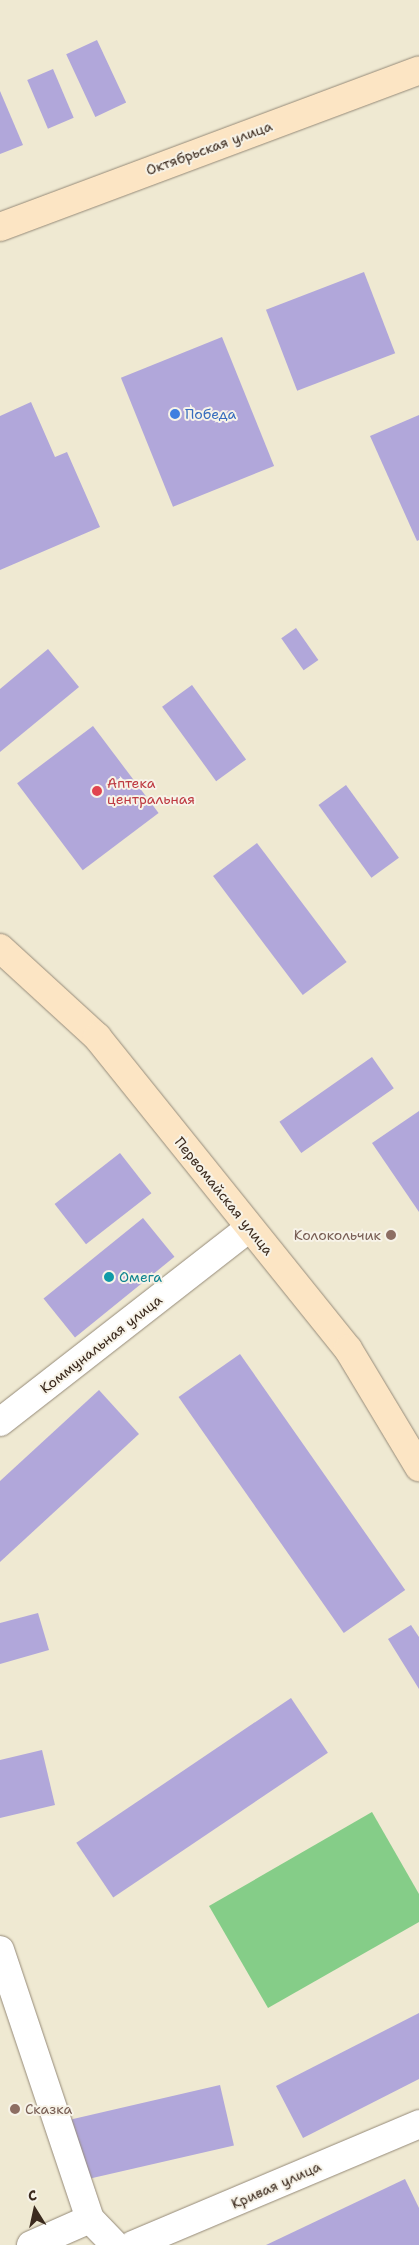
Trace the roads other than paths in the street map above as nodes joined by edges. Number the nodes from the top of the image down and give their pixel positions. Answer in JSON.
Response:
{"nodes":[{"id":1,"x":419,"y":70,"type":"edge"},
{"id":2,"x":0,"y":227,"type":"edge"},
{"id":3,"x":0,"y":948,"type":"edge"},
{"id":4,"x":249,"y":1228,"type":"junction"},
{"id":5,"x":0,"y":1422,"type":"edge"},
{"id":6,"x":419,"y":1467,"type":"edge"},
{"id":7,"x":0,"y":1950,"type":"edge"},
{"id":8,"x":419,"y":2124,"type":"edge"},
{"id":9,"x":90,"y":2219,"type":"junction"},
{"id":10,"x":31,"y":2245,"type":"edge"},
{"id":11,"x":115,"y":2245,"type":"edge"},
{"id":12,"x":134,"y":2245,"type":"edge"}],
"edges":[{"from":1,"to":2,"type":"street","name":"Октябрьская улица"},
{"from":3,"to":4,"type":"street","name":"Первомайская улица"},
{"from":4,"to":5,"type":"street","name":"Коммунальная улица"},
{"from":4,"to":6,"type":"street","name":"Первомайская улица"},
{"from":7,"to":9,"type":"street"},
{"from":8,"to":12,"type":"street","name":"Кривая улица"},
{"from":9,"to":10,"type":"street"},
{"from":9,"to":11,"type":"street"}]}
